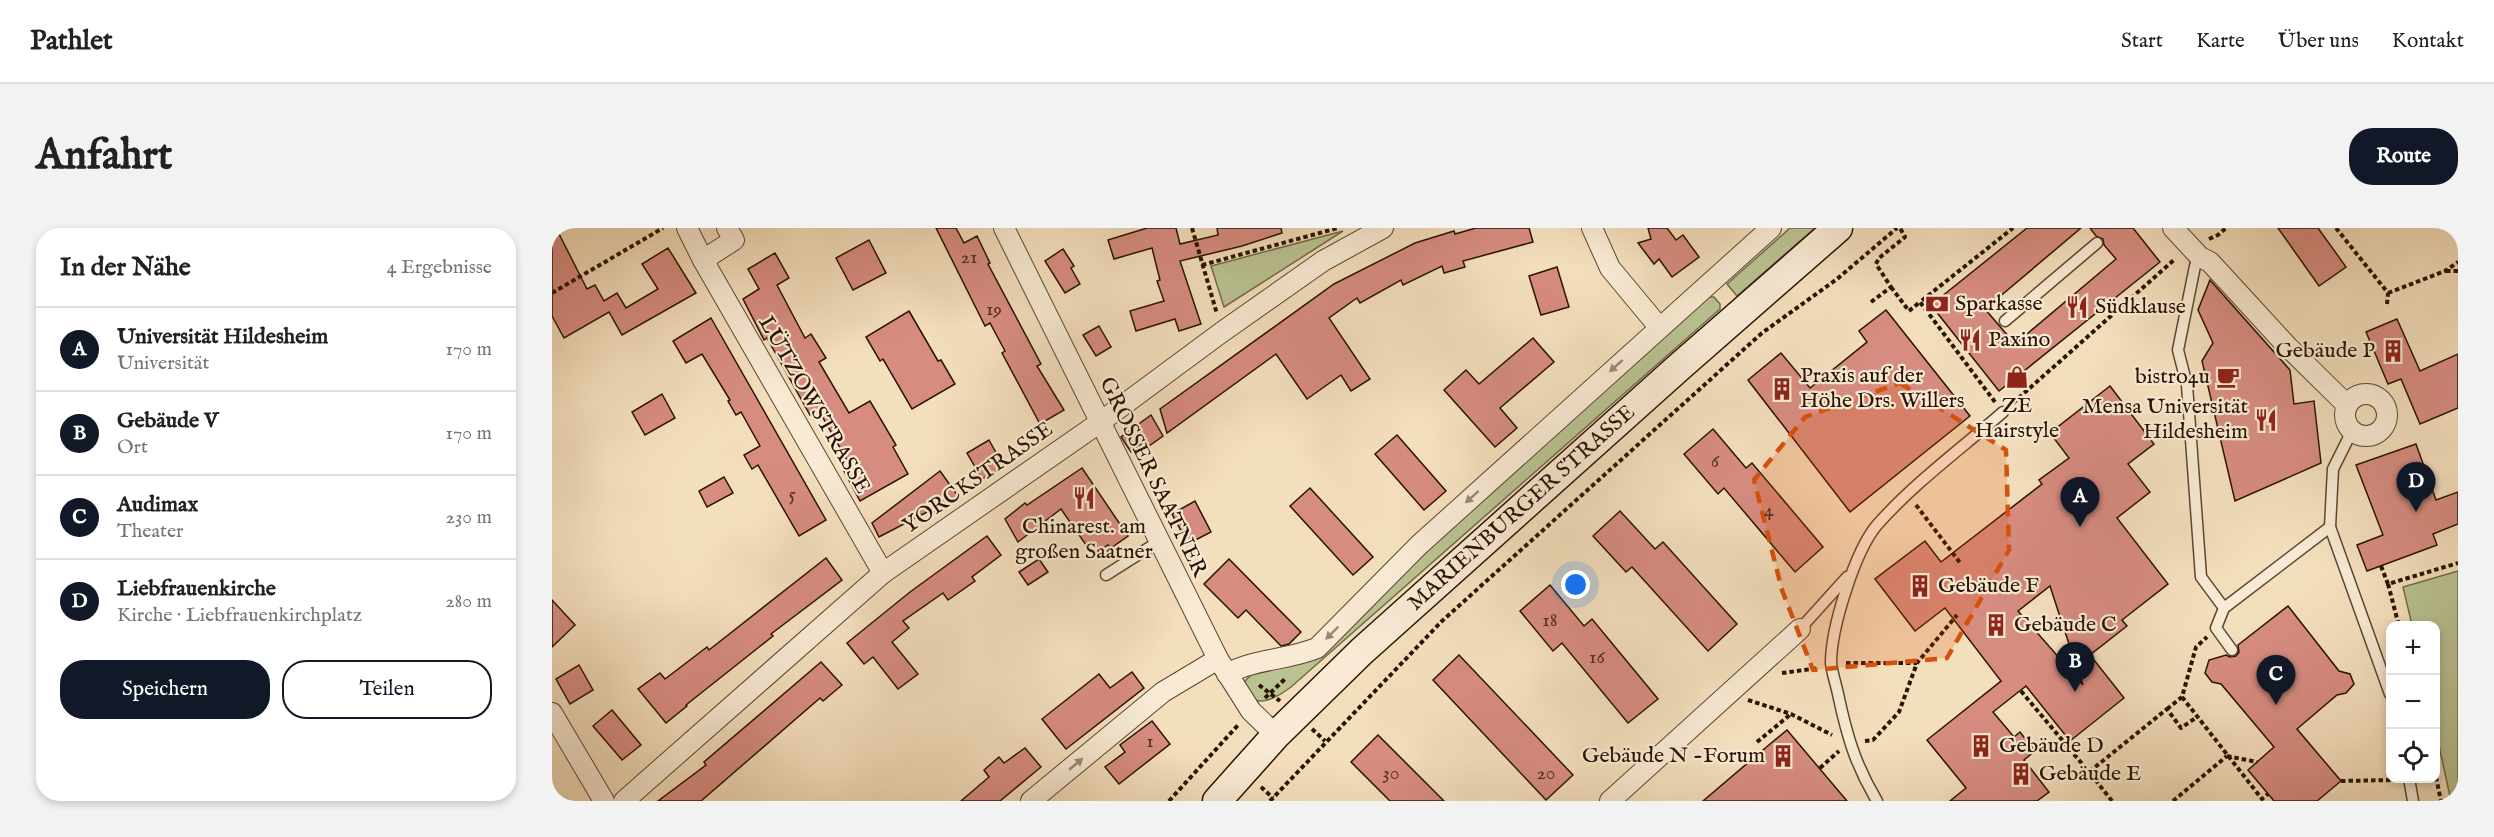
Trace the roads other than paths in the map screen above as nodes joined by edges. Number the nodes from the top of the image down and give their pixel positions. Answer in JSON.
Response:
{"nodes":[{"id":1,"x":687,"y":228,"type":"edge"},
{"id":2,"x":727,"y":228,"type":"edge"},
{"id":3,"x":1004,"y":228,"type":"edge"},
{"id":4,"x":1383,"y":228,"type":"edge"},
{"id":5,"x":1592,"y":228,"type":"edge"},
{"id":6,"x":1771,"y":228,"type":"edge"},
{"id":7,"x":1838,"y":228,"type":"edge"},
{"id":8,"x":2173,"y":228,"type":"edge"},
{"id":9,"x":2097,"y":243,"type":"dead end"},
{"id":10,"x":2200,"y":257,"type":"junction"},
{"id":11,"x":703,"y":260,"type":"junction"},
{"id":12,"x":2005,"y":321,"type":"dead end"},
{"id":13,"x":1659,"y":327,"type":"junction"},
{"id":14,"x":2347,"y":405,"type":"junction"},
{"id":15,"x":2003,"y":412,"type":"road end"},
{"id":16,"x":1099,"y":423,"type":"junction"},
{"id":17,"x":2352,"y":432,"type":"junction"},
{"id":18,"x":2330,"y":527,"type":"junction"},
{"id":19,"x":1158,"y":542,"type":"junction"},
{"id":20,"x":883,"y":573,"type":"junction"},
{"id":21,"x":1851,"y":573,"type":"junction"},
{"id":22,"x":1106,"y":575,"type":"dead end"},
{"id":23,"x":2224,"y":608,"type":"junction"},
{"id":24,"x":1800,"y":629,"type":"joint"},
{"id":25,"x":2232,"y":650,"type":"dead end"},
{"id":26,"x":1227,"y":667,"type":"junction"},
{"id":27,"x":2386,"y":680,"type":"edge"},
{"id":28,"x":552,"y":713,"type":"edge"},
{"id":29,"x":1276,"y":735,"type":"junction"},
{"id":30,"x":2410,"y":783,"type":"edge"},
{"id":31,"x":604,"y":801,"type":"edge"},
{"id":32,"x":624,"y":801,"type":"edge"},
{"id":33,"x":1031,"y":801,"type":"edge"},
{"id":34,"x":1217,"y":801,"type":"edge"},
{"id":35,"x":1610,"y":801,"type":"edge"},
{"id":36,"x":1877,"y":801,"type":"edge"},
{"id":37,"x":2413,"y":801,"type":"edge"}],
"edges":[{"from":1,"to":11,"type":"street","name":"LÜTZOWSTRASSE"},
{"from":2,"to":11,"type":"street"},
{"from":3,"to":16,"type":"street","name":"GROSSER SAATNER"},
{"from":4,"to":16,"type":"street","name":"YORCKSTRASSE"},
{"from":5,"to":13,"type":"street"},
{"from":6,"to":13,"type":"street","name":"MARIENBURGER STRASSE"},
{"from":7,"to":29,"type":"main road","name":"MARIENBURGER STRASSE"},
{"from":8,"to":10,"type":"street"},
{"from":9,"to":12,"type":"lane"},
{"from":10,"to":14,"type":"street"},
{"from":10,"to":23,"type":"lane"},
{"from":11,"to":20,"type":"street","name":"LÜTZOWSTRASSE"},
{"from":13,"to":26,"type":"street","name":"MARIENBURGER STRASSE","one_way":true},
{"from":14,"to":17,"type":"street"},
{"from":14,"to":17,"type":"street"},
{"from":15,"to":21,"type":"lane"},
{"from":16,"to":19,"type":"street","name":"GROSSER SAATNER"},
{"from":16,"to":20,"type":"street","name":"YORCKSTRASSE"},
{"from":17,"to":18,"type":"lane"},
{"from":18,"to":23,"type":"lane"},
{"from":18,"to":27,"type":"lane"},
{"from":19,"to":22,"type":"lane"},
{"from":19,"to":26,"type":"street","name":"GROSSER SAATNER"},
{"from":20,"to":32,"type":"street","name":"YORCKSTRASSE"},
{"from":21,"to":24,"type":"lane"},
{"from":21,"to":36,"type":"lane"},
{"from":23,"to":25,"type":"lane"},
{"from":24,"to":35,"type":"street"},
{"from":26,"to":29,"type":"street","name":"GROSSER SAATNER"},
{"from":33,"to":26,"type":"street","one_way":true},
{"from":28,"to":31,"type":"street"},
{"from":29,"to":34,"type":"main road","name":"MARIENBURGER STRASSE"},
{"from":30,"to":37,"type":"lane"}]}
